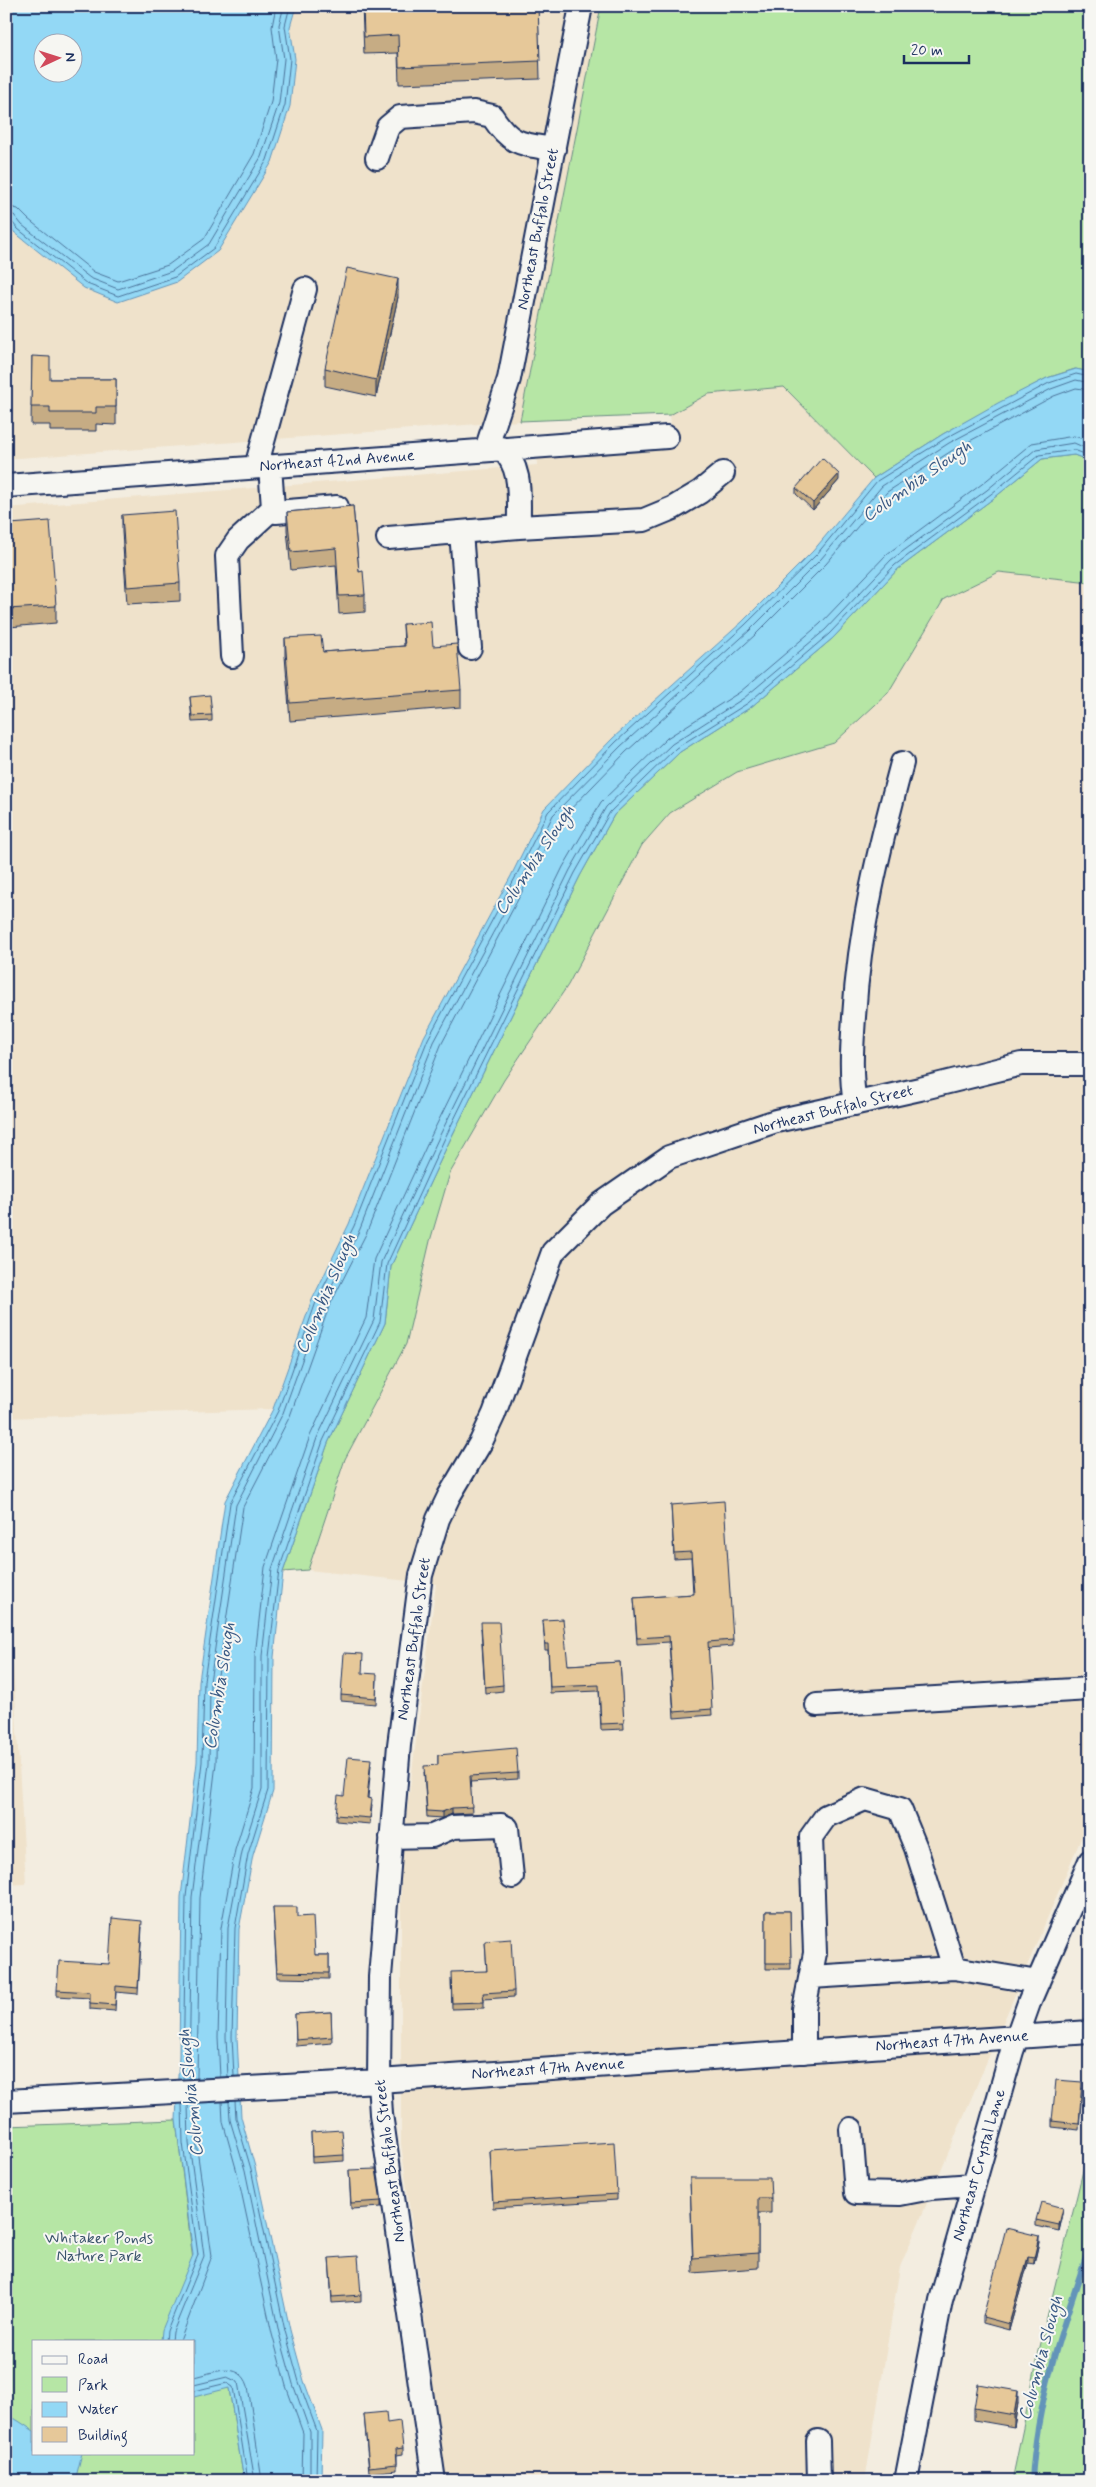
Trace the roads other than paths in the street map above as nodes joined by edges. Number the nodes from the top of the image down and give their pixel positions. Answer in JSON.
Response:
{"nodes":[{"id":1,"x":582,"y":6,"type":"edge"},
{"id":2,"x":554,"y":150,"type":"junction"},
{"id":3,"x":377,"y":158,"type":"dead end"},
{"id":4,"x":305,"y":289,"type":"dead end"},
{"id":5,"x":667,"y":437,"type":"dead end"},
{"id":6,"x":494,"y":449,"type":"junction"},
{"id":7,"x":263,"y":466,"type":"junction"},
{"id":8,"x":723,"y":472,"type":"dead end"},
{"id":9,"x":6,"y":486,"type":"edge"},
{"id":10,"x":273,"y":508,"type":"junction"},
{"id":11,"x":337,"y":508,"type":"edge"},
{"id":12,"x":519,"y":527,"type":"junction"},
{"id":13,"x":461,"y":532,"type":"junction"},
{"id":14,"x":388,"y":538,"type":"dead end"},
{"id":15,"x":470,"y":648,"type":"dead end"},
{"id":16,"x":232,"y":656,"type":"dead end"},
{"id":17,"x":902,"y":764,"type":"dead end"},
{"id":18,"x":1090,"y":1064,"type":"edge"},
{"id":19,"x":855,"y":1104,"type":"junction"},
{"id":20,"x":1090,"y":1689,"type":"edge"},
{"id":21,"x":817,"y":1705,"type":"dead end"},
{"id":22,"x":391,"y":1837,"type":"junction"},
{"id":23,"x":1090,"y":1861,"type":"edge"},
{"id":24,"x":512,"y":1876,"type":"dead end"},
{"id":25,"x":954,"y":1968,"type":"junction"},
{"id":26,"x":811,"y":1977,"type":"junction"},
{"id":27,"x":1038,"y":1982,"type":"junction"},
{"id":28,"x":1090,"y":2032,"type":"edge"},
{"id":29,"x":1017,"y":2037,"type":"junction"},
{"id":30,"x":804,"y":2052,"type":"junction"},
{"id":31,"x":379,"y":2081,"type":"junction"},
{"id":32,"x":6,"y":2101,"type":"edge"},
{"id":33,"x":851,"y":2129,"type":"dead end"},
{"id":34,"x":974,"y":2184,"type":"junction"},
{"id":35,"x":818,"y":2441,"type":"dead end"},
{"id":36,"x":434,"y":2481,"type":"edge"},
{"id":37,"x":819,"y":2481,"type":"edge"},
{"id":38,"x":906,"y":2481,"type":"edge"}],
"edges":[{"from":1,"to":2,"type":"street","name":"Northeast Buffalo Street"},
{"from":2,"to":3,"type":"street"},
{"from":2,"to":6,"type":"street","name":"Northeast Buffalo Street"},
{"from":4,"to":7,"type":"street"},
{"from":5,"to":6,"type":"street","name":"Northeast 42nd Avenue"},
{"from":6,"to":7,"type":"street","name":"Northeast 42nd Avenue"},
{"from":6,"to":12,"type":"street"},
{"from":7,"to":9,"type":"street","name":"Northeast 42nd Avenue"},
{"from":7,"to":10,"type":"street"},
{"from":8,"to":12,"type":"street"},
{"from":10,"to":11,"type":"street"},
{"from":10,"to":16,"type":"street"},
{"from":12,"to":13,"type":"street"},
{"from":13,"to":14,"type":"street"},
{"from":13,"to":15,"type":"street"},
{"from":17,"to":19,"type":"street"},
{"from":18,"to":19,"type":"street","name":"Northeast Buffalo Street"},
{"from":19,"to":22,"type":"street","name":"Northeast Buffalo Street"},
{"from":20,"to":21,"type":"street"},
{"from":22,"to":24,"type":"street"},
{"from":22,"to":31,"type":"street","name":"Northeast Buffalo Street"},
{"from":23,"to":27,"type":"street","name":"Northeast Crystal Lane"},
{"from":25,"to":26,"type":"street"},
{"from":25,"to":26,"type":"street"},
{"from":25,"to":27,"type":"street"},
{"from":26,"to":30,"type":"street"},
{"from":27,"to":29,"type":"street","name":"Northeast Crystal Lane"},
{"from":28,"to":29,"type":"street","name":"Northeast 47th Avenue"},
{"from":29,"to":30,"type":"street","name":"Northeast 47th Avenue"},
{"from":29,"to":34,"type":"street","name":"Northeast Crystal Lane"},
{"from":30,"to":31,"type":"street","name":"Northeast 47th Avenue"},
{"from":31,"to":32,"type":"street","name":"Northeast 47th Avenue"},
{"from":31,"to":36,"type":"street","name":"Northeast Buffalo Street"},
{"from":33,"to":34,"type":"street"},
{"from":34,"to":38,"type":"street","name":"Northeast Crystal Lane"},
{"from":35,"to":37,"type":"street"}]}
